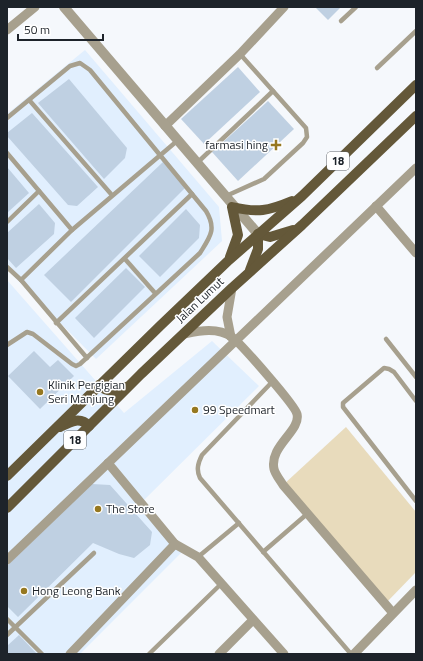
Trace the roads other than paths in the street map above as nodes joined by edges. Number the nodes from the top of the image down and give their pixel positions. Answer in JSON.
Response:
{"nodes":[{"id":1,"x":35,"y":7,"type":"edge"},
{"id":2,"x":64,"y":7,"type":"edge"},
{"id":3,"x":284,"y":7,"type":"edge"},
{"id":4,"x":356,"y":7,"type":"edge"},
{"id":5,"x":341,"y":22,"type":"dead end"},
{"id":6,"x":7,"y":30,"type":"edge"},
{"id":7,"x":416,"y":31,"type":"edge"},
{"id":8,"x":240,"y":54,"type":"junction"},
{"id":9,"x":377,"y":68,"type":"dead end"},
{"id":10,"x":416,"y":85,"type":"edge"},
{"id":11,"x":273,"y":91,"type":"junction"},
{"id":12,"x":30,"y":101,"type":"junction"},
{"id":13,"x":416,"y":116,"type":"edge"},
{"id":14,"x":7,"y":118,"type":"edge"},
{"id":15,"x":165,"y":126,"type":"junction"},
{"id":16,"x":177,"y":141,"type":"junction"},
{"id":17,"x":7,"y":153,"type":"edge"},
{"id":18,"x":160,"y":155,"type":"junction"},
{"id":19,"x":197,"y":163,"type":"junction"},
{"id":20,"x":416,"y":168,"type":"edge"},
{"id":21,"x":39,"y":191,"type":"junction"},
{"id":22,"x":111,"y":194,"type":"junction"},
{"id":23,"x":192,"y":194,"type":"junction"},
{"id":24,"x":302,"y":196,"type":"junction"},
{"id":25,"x":225,"y":197,"type":"junction"},
{"id":26,"x":376,"y":206,"type":"junction"},
{"id":27,"x":232,"y":207,"type":"junction"},
{"id":28,"x":7,"y":222,"type":"edge"},
{"id":29,"x":302,"y":225,"type":"junction"},
{"id":30,"x":72,"y":230,"type":"junction"},
{"id":31,"x":258,"y":234,"type":"junction"},
{"id":32,"x":416,"y":251,"type":"edge"},
{"id":33,"x":125,"y":259,"type":"junction"},
{"id":34,"x":229,"y":260,"type":"junction"},
{"id":35,"x":7,"y":267,"type":"edge"},
{"id":36,"x":246,"y":277,"type":"junction"},
{"id":37,"x":21,"y":280,"type":"junction"},
{"id":38,"x":232,"y":288,"type":"junction"},
{"id":39,"x":155,"y":293,"type":"junction"},
{"id":40,"x":56,"y":323,"type":"junction"},
{"id":41,"x":184,"y":334,"type":"junction"},
{"id":42,"x":233,"y":339,"type":"junction"},
{"id":43,"x":386,"y":340,"type":"dead end"},
{"id":44,"x":7,"y":345,"type":"edge"},
{"id":45,"x":87,"y":358,"type":"junction"},
{"id":46,"x":141,"y":374,"type":"junction"},
{"id":47,"x":416,"y":377,"type":"edge"},
{"id":48,"x":273,"y":381,"type":"junction"},
{"id":49,"x":99,"y":385,"type":"junction"},
{"id":50,"x":416,"y":401,"type":"edge"},
{"id":51,"x":89,"y":426,"type":"junction"},
{"id":52,"x":49,"y":433,"type":"junction"},
{"id":53,"x":108,"y":463,"type":"junction"},
{"id":54,"x":7,"y":476,"type":"edge"},
{"id":55,"x":416,"y":501,"type":"edge"},
{"id":56,"x":7,"y":508,"type":"edge"},
{"id":57,"x":308,"y":514,"type":"junction"},
{"id":58,"x":239,"y":523,"type":"junction"},
{"id":59,"x":175,"y":544,"type":"junction"},
{"id":60,"x":94,"y":552,"type":"dead end"},
{"id":61,"x":264,"y":552,"type":"junction"},
{"id":62,"x":198,"y":557,"type":"junction"},
{"id":63,"x":7,"y":560,"type":"edge"},
{"id":64,"x":221,"y":584,"type":"junction"},
{"id":65,"x":416,"y":590,"type":"edge"},
{"id":66,"x":393,"y":613,"type":"junction"},
{"id":67,"x":7,"y":619,"type":"edge"},
{"id":68,"x":253,"y":620,"type":"junction"},
{"id":69,"x":15,"y":627,"type":"junction"},
{"id":70,"x":7,"y":635,"type":"edge"},
{"id":71,"x":42,"y":654,"type":"edge"},
{"id":72,"x":70,"y":654,"type":"edge"},
{"id":73,"x":149,"y":654,"type":"edge"},
{"id":74,"x":219,"y":654,"type":"edge"},
{"id":75,"x":284,"y":654,"type":"edge"},
{"id":76,"x":351,"y":654,"type":"edge"},
{"id":77,"x":354,"y":654,"type":"edge"}],
"edges":[{"from":1,"to":6,"type":"street"},
{"from":2,"to":15,"type":"street"},
{"from":3,"to":8,"type":"street"},
{"from":4,"to":5,"type":"lane"},
{"from":7,"to":9,"type":"lane"},
{"from":8,"to":11,"type":"lane"},
{"from":8,"to":15,"type":"street"},
{"from":10,"to":24,"type":"main road","name":"Jalan Lumut","number":"18"},
{"from":11,"to":19,"type":"lane"},
{"from":11,"to":25,"type":"lane"},
{"from":12,"to":14,"type":"lane"},
{"from":12,"to":18,"type":"lane"},
{"from":12,"to":22,"type":"lane"},
{"from":13,"to":29,"type":"main road","name":"Jalan Lumut","number":"18"},
{"from":15,"to":16,"type":"street"},
{"from":16,"to":18,"type":"lane"},
{"from":16,"to":19,"type":"street"},
{"from":17,"to":21,"type":"lane"},
{"from":18,"to":22,"type":"lane"},
{"from":18,"to":23,"type":"lane"},
{"from":19,"to":25,"type":"street"},
{"from":20,"to":26,"type":"street"},
{"from":21,"to":28,"type":"lane"},
{"from":21,"to":30,"type":"lane"},
{"from":22,"to":30,"type":"lane"},
{"from":23,"to":33,"type":"lane"},
{"from":23,"to":39,"type":"lane"},
{"from":24,"to":27,"type":"main road"},
{"from":24,"to":31,"type":"main road","name":"Jalan Lumut","number":"18"},
{"from":25,"to":27,"type":"street"},
{"from":26,"to":32,"type":"street"},
{"from":26,"to":42,"type":"street"},
{"from":27,"to":31,"type":"street"},
{"from":27,"to":34,"type":"main road"},
{"from":29,"to":31,"type":"main road"},
{"from":29,"to":36,"type":"main road","name":"Jalan Lumut","number":"18"},
{"from":30,"to":37,"type":"lane"},
{"from":31,"to":34,"type":"main road","name":"Jalan Lumut","number":"18"},
{"from":31,"to":36,"type":"main road"},
{"from":33,"to":39,"type":"lane"},
{"from":33,"to":40,"type":"lane"},
{"from":34,"to":49,"type":"main road","name":"Jalan Lumut","number":"18"},
{"from":35,"to":37,"type":"lane"},
{"from":36,"to":38,"type":"main road","name":"Jalan Lumut","number":"18"},
{"from":37,"to":40,"type":"lane"},
{"from":38,"to":41,"type":"main road","name":"Jalan Lumut","number":"18"},
{"from":38,"to":42,"type":"street"},
{"from":39,"to":45,"type":"lane"},
{"from":40,"to":45,"type":"lane"},
{"from":41,"to":42,"type":"street"},
{"from":41,"to":46,"type":"main road","name":"Jalan Lumut","number":"18"},
{"from":42,"to":48,"type":"street"},
{"from":42,"to":53,"type":"street"},
{"from":43,"to":47,"type":"lane"},
{"from":44,"to":45,"type":"lane"},
{"from":46,"to":49,"type":"main road"},
{"from":46,"to":51,"type":"main road","name":"Jalan Lumut","number":"18"},
{"from":48,"to":57,"type":"street"},
{"from":48,"to":58,"type":"lane"},
{"from":49,"to":52,"type":"main road","name":"Jalan Lumut","number":"18"},
{"from":50,"to":55,"type":"lane"},
{"from":51,"to":52,"type":"main road"},
{"from":51,"to":56,"type":"main road","name":"Jalan Lumut","number":"18"},
{"from":52,"to":54,"type":"main road","name":"Jalan Lumut","number":"18"},
{"from":53,"to":59,"type":"street"},
{"from":53,"to":63,"type":"street"},
{"from":57,"to":61,"type":"lane"},
{"from":57,"to":66,"type":"street"},
{"from":58,"to":61,"type":"lane"},
{"from":58,"to":62,"type":"lane"},
{"from":59,"to":62,"type":"street"},
{"from":59,"to":72,"type":"street"},
{"from":60,"to":69,"type":"lane"},
{"from":61,"to":76,"type":"lane"},
{"from":62,"to":64,"type":"street"},
{"from":64,"to":68,"type":"street"},
{"from":64,"to":73,"type":"lane"},
{"from":65,"to":66,"type":"street"},
{"from":66,"to":77,"type":"street"},
{"from":67,"to":69,"type":"lane"},
{"from":68,"to":74,"type":"street"},
{"from":68,"to":75,"type":"street"},
{"from":69,"to":70,"type":"lane"},
{"from":69,"to":71,"type":"lane"}]}
